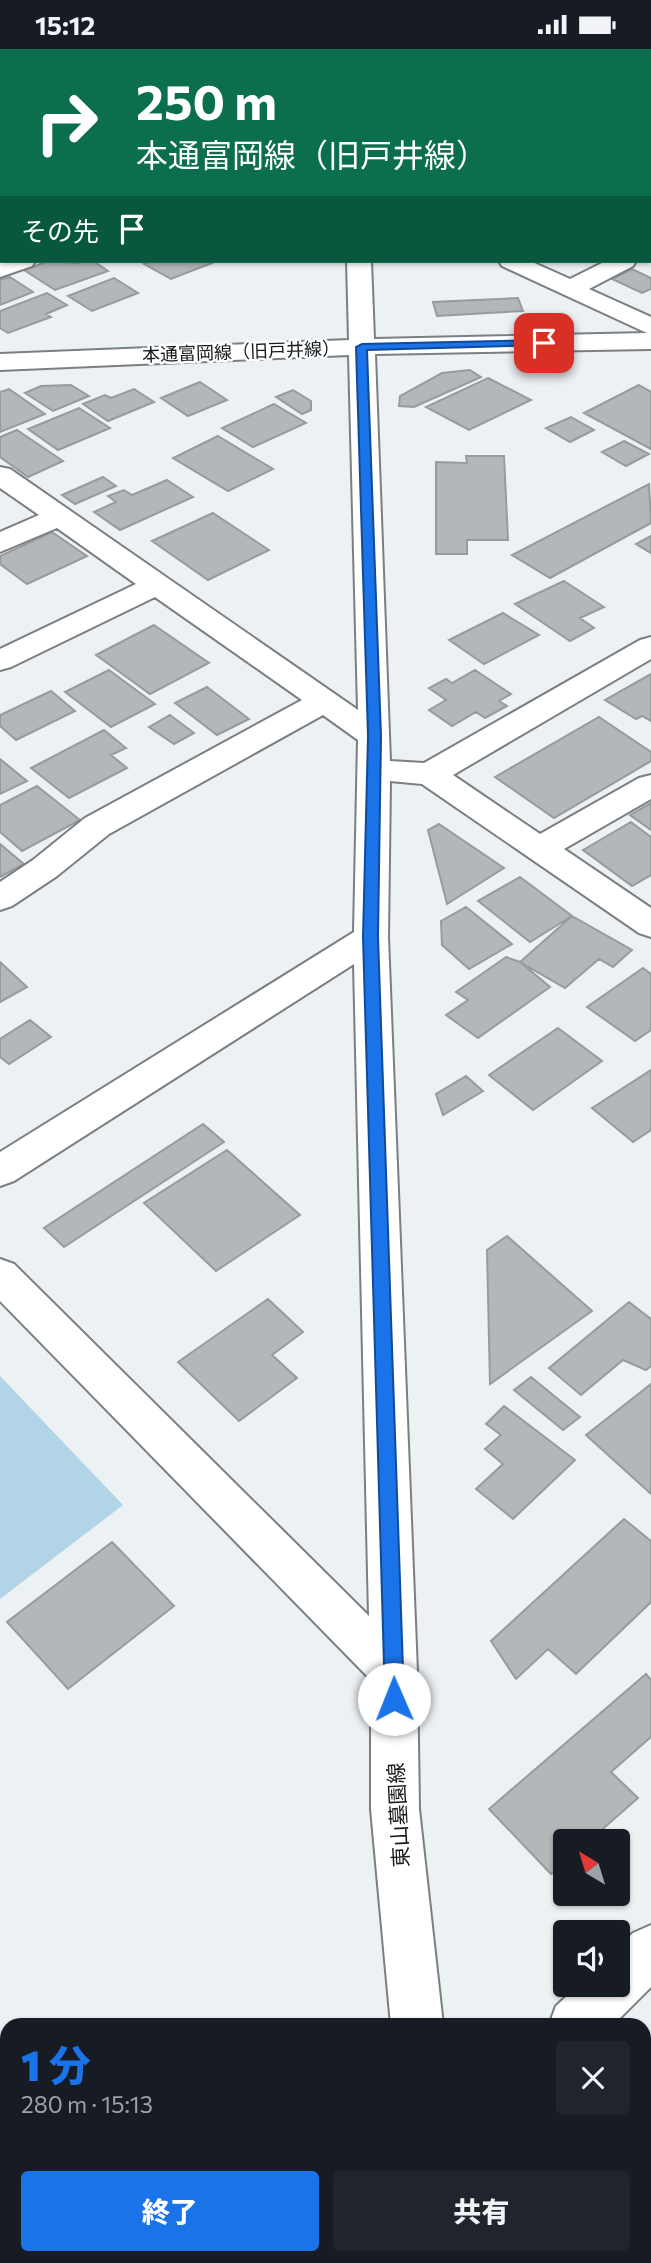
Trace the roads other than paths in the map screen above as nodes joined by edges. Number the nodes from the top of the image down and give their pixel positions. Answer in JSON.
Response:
{"nodes":[{"id":1,"x":17,"y":263,"type":"edge"},
{"id":2,"x":359,"y":263,"type":"edge"},
{"id":3,"x":515,"y":263,"type":"edge"},
{"id":4,"x":620,"y":263,"type":"edge"},
{"id":5,"x":0,"y":269,"type":"edge"},
{"id":6,"x":569,"y":289,"type":"junction"},
{"id":7,"x":651,"y":327,"type":"edge"},
{"id":8,"x":651,"y":341,"type":"edge"},
{"id":9,"x":362,"y":347,"type":"junction"},
{"id":10,"x":0,"y":362,"type":"edge"},
{"id":11,"x":0,"y":475,"type":"edge"},
{"id":12,"x":60,"y":516,"type":"junction"},
{"id":13,"x":0,"y":543,"type":"edge"},
{"id":14,"x":157,"y":585,"type":"junction"},
{"id":15,"x":651,"y":646,"type":"edge"},
{"id":16,"x":0,"y":661,"type":"edge"},
{"id":17,"x":324,"y":701,"type":"junction"},
{"id":18,"x":374,"y":753,"type":"junction"},
{"id":19,"x":430,"y":774,"type":"junction"},
{"id":20,"x":651,"y":785,"type":"edge"},
{"id":21,"x":539,"y":849,"type":"junction"},
{"id":22,"x":0,"y":898,"type":"edge"},
{"id":23,"x":651,"y":925,"type":"edge"},
{"id":24,"x":371,"y":937,"type":"junction"},
{"id":25,"x":0,"y":1171,"type":"edge"},
{"id":26,"x":0,"y":1275,"type":"edge"},
{"id":27,"x":394,"y":1672,"type":"junction"},
{"id":28,"x":651,"y":1951,"type":"edge"},
{"id":29,"x":630,"y":1971,"type":"edge"},
{"id":30,"x":604,"y":1997,"type":"edge"},
{"id":31,"x":416,"y":2018,"type":"edge"},
{"id":32,"x":582,"y":2018,"type":"edge"}],
"edges":[{"from":1,"to":5,"type":"street"},
{"from":2,"to":9,"type":"street","name":"東山墓園線"},
{"from":3,"to":6,"type":"street"},
{"from":4,"to":6,"type":"street"},
{"from":6,"to":7,"type":"street"},
{"from":8,"to":9,"type":"street","name":"本通富岡線（旧戸井線）"},
{"from":9,"to":10,"type":"street","name":"本通富岡線（旧戸井線）"},
{"from":9,"to":18,"type":"street","name":"東山墓園線"},
{"from":11,"to":12,"type":"street"},
{"from":12,"to":13,"type":"street"},
{"from":12,"to":14,"type":"street"},
{"from":14,"to":16,"type":"street"},
{"from":14,"to":17,"type":"street"},
{"from":15,"to":19,"type":"street"},
{"from":17,"to":18,"type":"street"},
{"from":17,"to":22,"type":"street"},
{"from":18,"to":19,"type":"street"},
{"from":18,"to":24,"type":"street","name":"東山墓園線"},
{"from":19,"to":21,"type":"street"},
{"from":20,"to":21,"type":"street"},
{"from":21,"to":23,"type":"street"},
{"from":24,"to":25,"type":"street"},
{"from":24,"to":27,"type":"street","name":"東山墓園線"},
{"from":26,"to":27,"type":"street"},
{"from":27,"to":31,"type":"street","name":"東山墓園線"},
{"from":28,"to":29,"type":"street"},
{"from":30,"to":32,"type":"street"}]}
